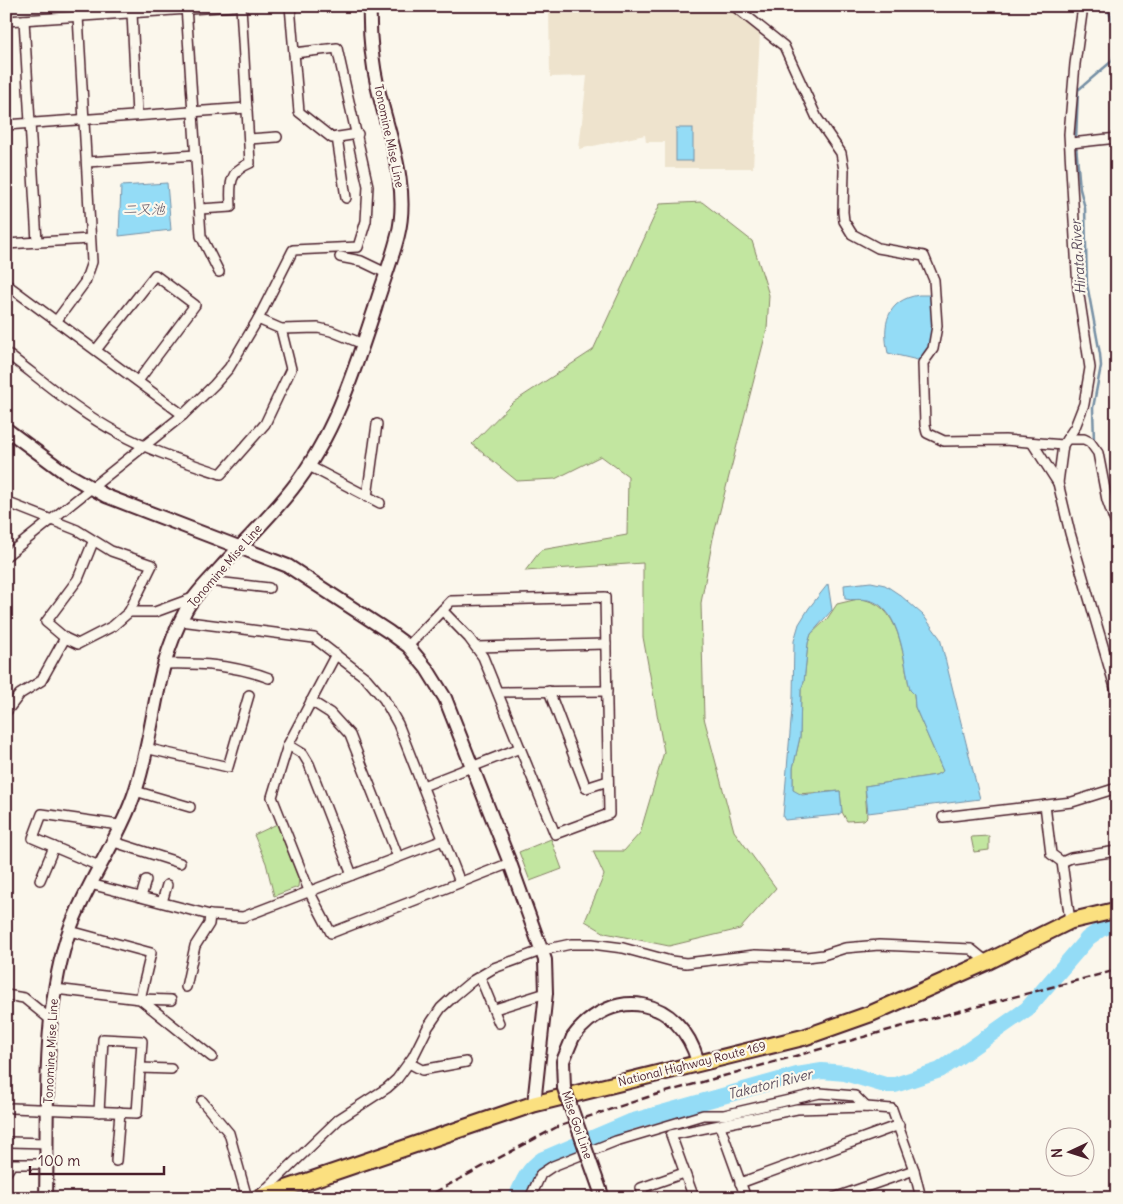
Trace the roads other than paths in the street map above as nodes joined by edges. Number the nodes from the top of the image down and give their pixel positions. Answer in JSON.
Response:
{"nodes":[{"id":1,"x":235,"y":6,"type":"edge"},
{"id":2,"x":241,"y":6,"type":"edge"},
{"id":3,"x":290,"y":6,"type":"edge"},
{"id":4,"x":370,"y":6,"type":"edge"},
{"id":5,"x":734,"y":6,"type":"edge"},
{"id":6,"x":1083,"y":6,"type":"edge"},
{"id":7,"x":186,"y":8,"type":"edge"},
{"id":8,"x":132,"y":13,"type":"junction"},
{"id":9,"x":78,"y":16,"type":"junction"},
{"id":10,"x":24,"y":20,"type":"junction"},
{"id":11,"x":6,"y":21,"type":"edge"},
{"id":12,"x":294,"y":52,"type":"junction"},
{"id":13,"x":247,"y":108,"type":"junction"},
{"id":14,"x":193,"y":111,"type":"junction"},
{"id":15,"x":137,"y":115,"type":"junction"},
{"id":16,"x":84,"y":119,"type":"junction"},
{"id":17,"x":30,"y":123,"type":"junction"},
{"id":18,"x":6,"y":125,"type":"edge"},
{"id":19,"x":358,"y":134,"type":"junction"},
{"id":20,"x":277,"y":136,"type":"dead end"},
{"id":21,"x":337,"y":137,"type":"junction"},
{"id":22,"x":249,"y":138,"type":"junction"},
{"id":23,"x":1117,"y":138,"type":"edge"},
{"id":24,"x":1075,"y":143,"type":"junction"},
{"id":25,"x":196,"y":154,"type":"junction"},
{"id":26,"x":87,"y":162,"type":"junction"},
{"id":27,"x":346,"y":198,"type":"dead end"},
{"id":28,"x":200,"y":209,"type":"junction"},
{"id":29,"x":90,"y":239,"type":"junction"},
{"id":30,"x":37,"y":242,"type":"junction"},
{"id":31,"x":6,"y":244,"type":"edge"},
{"id":32,"x":340,"y":257,"type":"dead end"},
{"id":33,"x":219,"y":272,"type":"dead end"},
{"id":34,"x":386,"y":273,"type":"junction"},
{"id":35,"x":6,"y":284,"type":"edge"},
{"id":36,"x":56,"y":320,"type":"junction"},
{"id":37,"x":258,"y":320,"type":"junction"},
{"id":38,"x":281,"y":329,"type":"junction"},
{"id":39,"x":363,"y":344,"type":"junction"},
{"id":40,"x":96,"y":350,"type":"junction"},
{"id":41,"x":6,"y":353,"type":"edge"},
{"id":42,"x":138,"y":381,"type":"junction"},
{"id":43,"x":183,"y":415,"type":"junction"},
{"id":44,"x":377,"y":424,"type":"dead end"},
{"id":45,"x":6,"y":429,"type":"edge"},
{"id":46,"x":1065,"y":442,"type":"junction"},
{"id":47,"x":1033,"y":444,"type":"junction"},
{"id":48,"x":143,"y":446,"type":"junction"},
{"id":49,"x":309,"y":466,"type":"junction"},
{"id":50,"x":1058,"y":483,"type":"junction"},
{"id":51,"x":91,"y":489,"type":"junction"},
{"id":52,"x":367,"y":497,"type":"junction"},
{"id":53,"x":6,"y":502,"type":"edge"},
{"id":54,"x":380,"y":503,"type":"dead end"},
{"id":55,"x":52,"y":520,"type":"junction"},
{"id":56,"x":1117,"y":527,"type":"edge"},
{"id":57,"x":93,"y":542,"type":"junction"},
{"id":58,"x":238,"y":549,"type":"junction"},
{"id":59,"x":6,"y":556,"type":"edge"},
{"id":60,"x":208,"y":581,"type":"junction"},
{"id":61,"x":269,"y":588,"type":"dead end"},
{"id":62,"x":193,"y":598,"type":"junction"},
{"id":63,"x":442,"y":610,"type":"junction"},
{"id":64,"x":129,"y":612,"type":"junction"},
{"id":65,"x":181,"y":621,"type":"junction"},
{"id":66,"x":65,"y":638,"type":"junction"},
{"id":67,"x":606,"y":644,"type":"junction"},
{"id":68,"x":408,"y":646,"type":"junction"},
{"id":69,"x":477,"y":647,"type":"junction"},
{"id":70,"x":336,"y":654,"type":"junction"},
{"id":71,"x":163,"y":664,"type":"junction"},
{"id":72,"x":269,"y":678,"type":"dead end"},
{"id":73,"x":549,"y":691,"type":"junction"},
{"id":74,"x":606,"y":691,"type":"junction"},
{"id":75,"x":499,"y":692,"type":"junction"},
{"id":76,"x":1117,"y":694,"type":"edge"},
{"id":77,"x":249,"y":695,"type":"dead end"},
{"id":78,"x":311,"y":701,"type":"junction"},
{"id":79,"x":6,"y":712,"type":"edge"},
{"id":80,"x":288,"y":745,"type":"junction"},
{"id":81,"x":145,"y":748,"type":"junction"},
{"id":82,"x":520,"y":748,"type":"junction"},
{"id":83,"x":472,"y":768,"type":"junction"},
{"id":84,"x":608,"y":781,"type":"junction"},
{"id":85,"x":423,"y":786,"type":"junction"},
{"id":86,"x":1117,"y":788,"type":"edge"},
{"id":87,"x":135,"y":791,"type":"junction"},
{"id":88,"x":1045,"y":805,"type":"junction"},
{"id":89,"x":190,"y":808,"type":"dead end"},
{"id":90,"x":943,"y":817,"type":"dead end"},
{"id":91,"x":119,"y":825,"type":"junction"},
{"id":92,"x":443,"y":840,"type":"junction"},
{"id":93,"x":111,"y":841,"type":"junction"},
{"id":94,"x":54,"y":846,"type":"junction"},
{"id":95,"x":1117,"y":851,"type":"edge"},
{"id":96,"x":398,"y":856,"type":"junction"},
{"id":97,"x":180,"y":862,"type":"dead end"},
{"id":98,"x":1062,"y":862,"type":"junction"},
{"id":99,"x":510,"y":863,"type":"junction"},
{"id":100,"x":99,"y":866,"type":"junction"},
{"id":101,"x":352,"y":875,"type":"junction"},
{"id":102,"x":40,"y":880,"type":"dead end"},
{"id":103,"x":146,"y":880,"type":"dead end"},
{"id":104,"x":460,"y":882,"type":"junction"},
{"id":105,"x":90,"y":884,"type":"junction"},
{"id":106,"x":167,"y":885,"type":"dead end"},
{"id":107,"x":310,"y":892,"type":"junction"},
{"id":108,"x":141,"y":897,"type":"junction"},
{"id":109,"x":162,"y":902,"type":"junction"},
{"id":110,"x":1117,"y":910,"type":"edge"},
{"id":111,"x":210,"y":915,"type":"junction"},
{"id":112,"x":1070,"y":920,"type":"junction"},
{"id":113,"x":70,"y":931,"type":"junction"},
{"id":114,"x":543,"y":950,"type":"junction"},
{"id":115,"x":987,"y":962,"type":"junction"},
{"id":116,"x":480,"y":976,"type":"junction"},
{"id":117,"x":186,"y":987,"type":"dead end"},
{"id":118,"x":55,"y":989,"type":"junction"},
{"id":119,"x":546,"y":993,"type":"junction"},
{"id":120,"x":6,"y":995,"type":"edge"},
{"id":121,"x":140,"y":998,"type":"junction"},
{"id":122,"x":171,"y":1000,"type":"dead end"},
{"id":123,"x":495,"y":1009,"type":"junction"},
{"id":124,"x":51,"y":1020,"type":"junction"},
{"id":125,"x":499,"y":1023,"type":"dead end"},
{"id":126,"x":212,"y":1056,"type":"dead end"},
{"id":127,"x":466,"y":1062,"type":"dead end"},
{"id":128,"x":698,"y":1062,"type":"junction"},
{"id":129,"x":409,"y":1063,"type":"junction"},
{"id":130,"x":140,"y":1068,"type":"junction"},
{"id":131,"x":171,"y":1070,"type":"dead end"},
{"id":132,"x":202,"y":1101,"type":"dead end"},
{"id":133,"x":534,"y":1104,"type":"junction"},
{"id":134,"x":866,"y":1106,"type":"junction"},
{"id":135,"x":12,"y":1108,"type":"dead end"},
{"id":136,"x":48,"y":1109,"type":"junction"},
{"id":137,"x":99,"y":1112,"type":"junction"},
{"id":138,"x":120,"y":1112,"type":"junction"},
{"id":139,"x":899,"y":1125,"type":"junction"},
{"id":140,"x":720,"y":1126,"type":"junction"},
{"id":141,"x":10,"y":1142,"type":"dead end"},
{"id":142,"x":47,"y":1143,"type":"junction"},
{"id":143,"x":116,"y":1161,"type":"dead end"},
{"id":144,"x":47,"y":1164,"type":"junction"},
{"id":145,"x":914,"y":1170,"type":"junction"},
{"id":146,"x":6,"y":1173,"type":"edge"},
{"id":147,"x":684,"y":1173,"type":"junction"},
{"id":148,"x":740,"y":1183,"type":"junction"},
{"id":149,"x":46,"y":1198,"type":"edge"},
{"id":150,"x":247,"y":1198,"type":"edge"},
{"id":151,"x":258,"y":1198,"type":"edge"},
{"id":152,"x":530,"y":1198,"type":"edge"},
{"id":153,"x":603,"y":1198,"type":"edge"},
{"id":154,"x":644,"y":1198,"type":"edge"},
{"id":155,"x":694,"y":1198,"type":"edge"},
{"id":156,"x":746,"y":1198,"type":"edge"},
{"id":157,"x":834,"y":1198,"type":"edge"},
{"id":158,"x":921,"y":1198,"type":"edge"}],
"edges":[{"from":1,"to":7,"type":"street"},
{"from":2,"to":13,"type":"street"},
{"from":3,"to":12,"type":"street"},
{"from":4,"to":34,"type":"main road","name":"Tonomine Mise Line"},
{"from":5,"to":47,"type":"street"},
{"from":6,"to":24,"type":"street"},
{"from":7,"to":8,"type":"street"},
{"from":7,"to":14,"type":"street"},
{"from":8,"to":9,"type":"street"},
{"from":8,"to":15,"type":"street"},
{"from":9,"to":10,"type":"street"},
{"from":9,"to":16,"type":"street"},
{"from":10,"to":11,"type":"street"},
{"from":10,"to":17,"type":"street"},
{"from":12,"to":19,"type":"street"},
{"from":12,"to":21,"type":"street"},
{"from":13,"to":14,"type":"street"},
{"from":13,"to":22,"type":"street"},
{"from":14,"to":15,"type":"street"},
{"from":14,"to":25,"type":"street"},
{"from":15,"to":16,"type":"street"},
{"from":16,"to":17,"type":"street"},
{"from":16,"to":26,"type":"street"},
{"from":17,"to":18,"type":"street"},
{"from":17,"to":30,"type":"street"},
{"from":19,"to":21,"type":"street"},
{"from":19,"to":37,"type":"street"},
{"from":20,"to":22,"type":"street"},
{"from":21,"to":27,"type":"street"},
{"from":22,"to":28,"type":"street"},
{"from":23,"to":24,"type":"street"},
{"from":24,"to":46,"type":"street"},
{"from":25,"to":26,"type":"street"},
{"from":25,"to":28,"type":"street"},
{"from":26,"to":29,"type":"street"},
{"from":28,"to":33,"type":"street"},
{"from":29,"to":30,"type":"street"},
{"from":29,"to":36,"type":"street"},
{"from":30,"to":31,"type":"street"},
{"from":32,"to":34,"type":"street"},
{"from":34,"to":39,"type":"main road","name":"Tonomine Mise Line"},
{"from":35,"to":36,"type":"street"},
{"from":36,"to":40,"type":"street"},
{"from":37,"to":38,"type":"street"},
{"from":37,"to":43,"type":"street"},
{"from":38,"to":39,"type":"street"},
{"from":38,"to":48,"type":"street"},
{"from":39,"to":49,"type":"main road","name":"Tonomine Mise Line"},
{"from":40,"to":42,"type":"street"},
{"from":40,"to":42,"type":"street"},
{"from":41,"to":48,"type":"street"},
{"from":42,"to":43,"type":"street"},
{"from":43,"to":48,"type":"street"},
{"from":44,"to":52,"type":"street"},
{"from":45,"to":51,"type":"main road"},
{"from":46,"to":47,"type":"street"},
{"from":46,"to":50,"type":"street"},
{"from":46,"to":56,"type":"street"},
{"from":47,"to":50,"type":"street"},
{"from":48,"to":51,"type":"street"},
{"from":49,"to":52,"type":"street"},
{"from":49,"to":58,"type":"main road","name":"Tonomine Mise Line"},
{"from":50,"to":76,"type":"street"},
{"from":51,"to":55,"type":"street"},
{"from":51,"to":58,"type":"main road"},
{"from":52,"to":54,"type":"street"},
{"from":53,"to":55,"type":"street"},
{"from":55,"to":57,"type":"street"},
{"from":55,"to":59,"type":"street"},
{"from":57,"to":64,"type":"street"},
{"from":57,"to":66,"type":"street"},
{"from":58,"to":60,"type":"main road","name":"Tonomine Mise Line"},
{"from":58,"to":68,"type":"main road"},
{"from":60,"to":61,"type":"street"},
{"from":60,"to":62,"type":"main road","name":"Tonomine Mise Line"},
{"from":62,"to":64,"type":"street"},
{"from":62,"to":65,"type":"main road","name":"Tonomine Mise Line"},
{"from":63,"to":67,"type":"street"},
{"from":63,"to":68,"type":"street"},
{"from":63,"to":69,"type":"street"},
{"from":64,"to":66,"type":"street"},
{"from":65,"to":70,"type":"street"},
{"from":65,"to":71,"type":"main road","name":"Tonomine Mise Line"},
{"from":66,"to":79,"type":"street"},
{"from":67,"to":69,"type":"street"},
{"from":67,"to":74,"type":"street"},
{"from":68,"to":83,"type":"main road"},
{"from":69,"to":75,"type":"street"},
{"from":70,"to":78,"type":"street"},
{"from":70,"to":85,"type":"street"},
{"from":71,"to":72,"type":"street"},
{"from":71,"to":81,"type":"main road","name":"Tonomine Mise Line"},
{"from":73,"to":74,"type":"street"},
{"from":73,"to":75,"type":"street"},
{"from":73,"to":84,"type":"street"},
{"from":74,"to":84,"type":"street"},
{"from":75,"to":82,"type":"street"},
{"from":77,"to":81,"type":"street"},
{"from":78,"to":80,"type":"street"},
{"from":78,"to":96,"type":"street"},
{"from":80,"to":101,"type":"street"},
{"from":80,"to":107,"type":"street"},
{"from":81,"to":87,"type":"main road","name":"Tonomine Mise Line"},
{"from":82,"to":83,"type":"street"},
{"from":82,"to":84,"type":"street"},
{"from":83,"to":85,"type":"street"},
{"from":83,"to":99,"type":"main road"},
{"from":85,"to":92,"type":"street"},
{"from":86,"to":88,"type":"street"},
{"from":87,"to":89,"type":"street"},
{"from":87,"to":91,"type":"main road","name":"Tonomine Mise Line"},
{"from":88,"to":90,"type":"street"},
{"from":88,"to":98,"type":"street"},
{"from":91,"to":93,"type":"main road","name":"Tonomine Mise Line"},
{"from":91,"to":94,"type":"street"},
{"from":92,"to":96,"type":"street"},
{"from":92,"to":104,"type":"street"},
{"from":93,"to":97,"type":"street"},
{"from":93,"to":100,"type":"main road","name":"Tonomine Mise Line"},
{"from":94,"to":100,"type":"street"},
{"from":94,"to":102,"type":"street"},
{"from":95,"to":98,"type":"street"},
{"from":96,"to":101,"type":"street"},
{"from":98,"to":112,"type":"street"},
{"from":99,"to":104,"type":"street"},
{"from":99,"to":114,"type":"main road"},
{"from":100,"to":105,"type":"main road","name":"Tonomine Mise Line"},
{"from":101,"to":107,"type":"street"},
{"from":103,"to":108,"type":"street"},
{"from":104,"to":107,"type":"street"},
{"from":105,"to":108,"type":"street"},
{"from":105,"to":113,"type":"main road","name":"Tonomine Mise Line"},
{"from":106,"to":109,"type":"street"},
{"from":107,"to":111,"type":"street"},
{"from":108,"to":109,"type":"street"},
{"from":109,"to":111,"type":"street"},
{"from":110,"to":112,"type":"highway","name":"National Highway Route 169"},
{"from":111,"to":117,"type":"street"},
{"from":112,"to":115,"type":"highway","name":"National Highway Route 169"},
{"from":113,"to":118,"type":"main road","name":"Tonomine Mise Line"},
{"from":113,"to":121,"type":"street"},
{"from":114,"to":115,"type":"street"},
{"from":114,"to":116,"type":"street"},
{"from":114,"to":119,"type":"main road"},
{"from":115,"to":128,"type":"highway","name":"National Highway Route 169"},
{"from":116,"to":123,"type":"street"},
{"from":116,"to":129,"type":"street"},
{"from":118,"to":121,"type":"street"},
{"from":118,"to":124,"type":"main road","name":"Tonomine Mise Line"},
{"from":119,"to":123,"type":"street"},
{"from":119,"to":133,"type":"main road"},
{"from":120,"to":124,"type":"street"},
{"from":121,"to":122,"type":"street"},
{"from":121,"to":126,"type":"street"},
{"from":123,"to":125,"type":"street"},
{"from":124,"to":136,"type":"main road","name":"Tonomine Mise Line"},
{"from":127,"to":129,"type":"street"},
{"from":128,"to":133,"type":"highway","name":"National Highway Route 169"},
{"from":128,"to":153,"type":"main road","name":"Mise Goi Line","bridge":true},
{"from":129,"to":151,"type":"street"},
{"from":130,"to":131,"type":"street"},
{"from":130,"to":137,"type":"street"},
{"from":130,"to":138,"type":"street"},
{"from":132,"to":150,"type":"street"},
{"from":133,"to":151,"type":"highway","name":"National Highway Route 169"},
{"from":134,"to":139,"type":"street"},
{"from":134,"to":140,"type":"street"},
{"from":134,"to":152,"type":"street"},
{"from":135,"to":136,"type":"street"},
{"from":136,"to":137,"type":"street"},
{"from":136,"to":142,"type":"main road","name":"Tonomine Mise Line"},
{"from":137,"to":138,"type":"street"},
{"from":138,"to":143,"type":"street"},
{"from":139,"to":145,"type":"street"},
{"from":139,"to":148,"type":"street"},
{"from":140,"to":147,"type":"street"},
{"from":140,"to":148,"type":"street"},
{"from":141,"to":142,"type":"street"},
{"from":142,"to":144,"type":"main road","name":"Tonomine Mise Line"},
{"from":144,"to":146,"type":"street"},
{"from":144,"to":149,"type":"main road","name":"Tonomine Mise Line"},
{"from":145,"to":157,"type":"street"},
{"from":145,"to":158,"type":"street"},
{"from":147,"to":154,"type":"street"},
{"from":147,"to":155,"type":"street"},
{"from":148,"to":156,"type":"street"}]}
